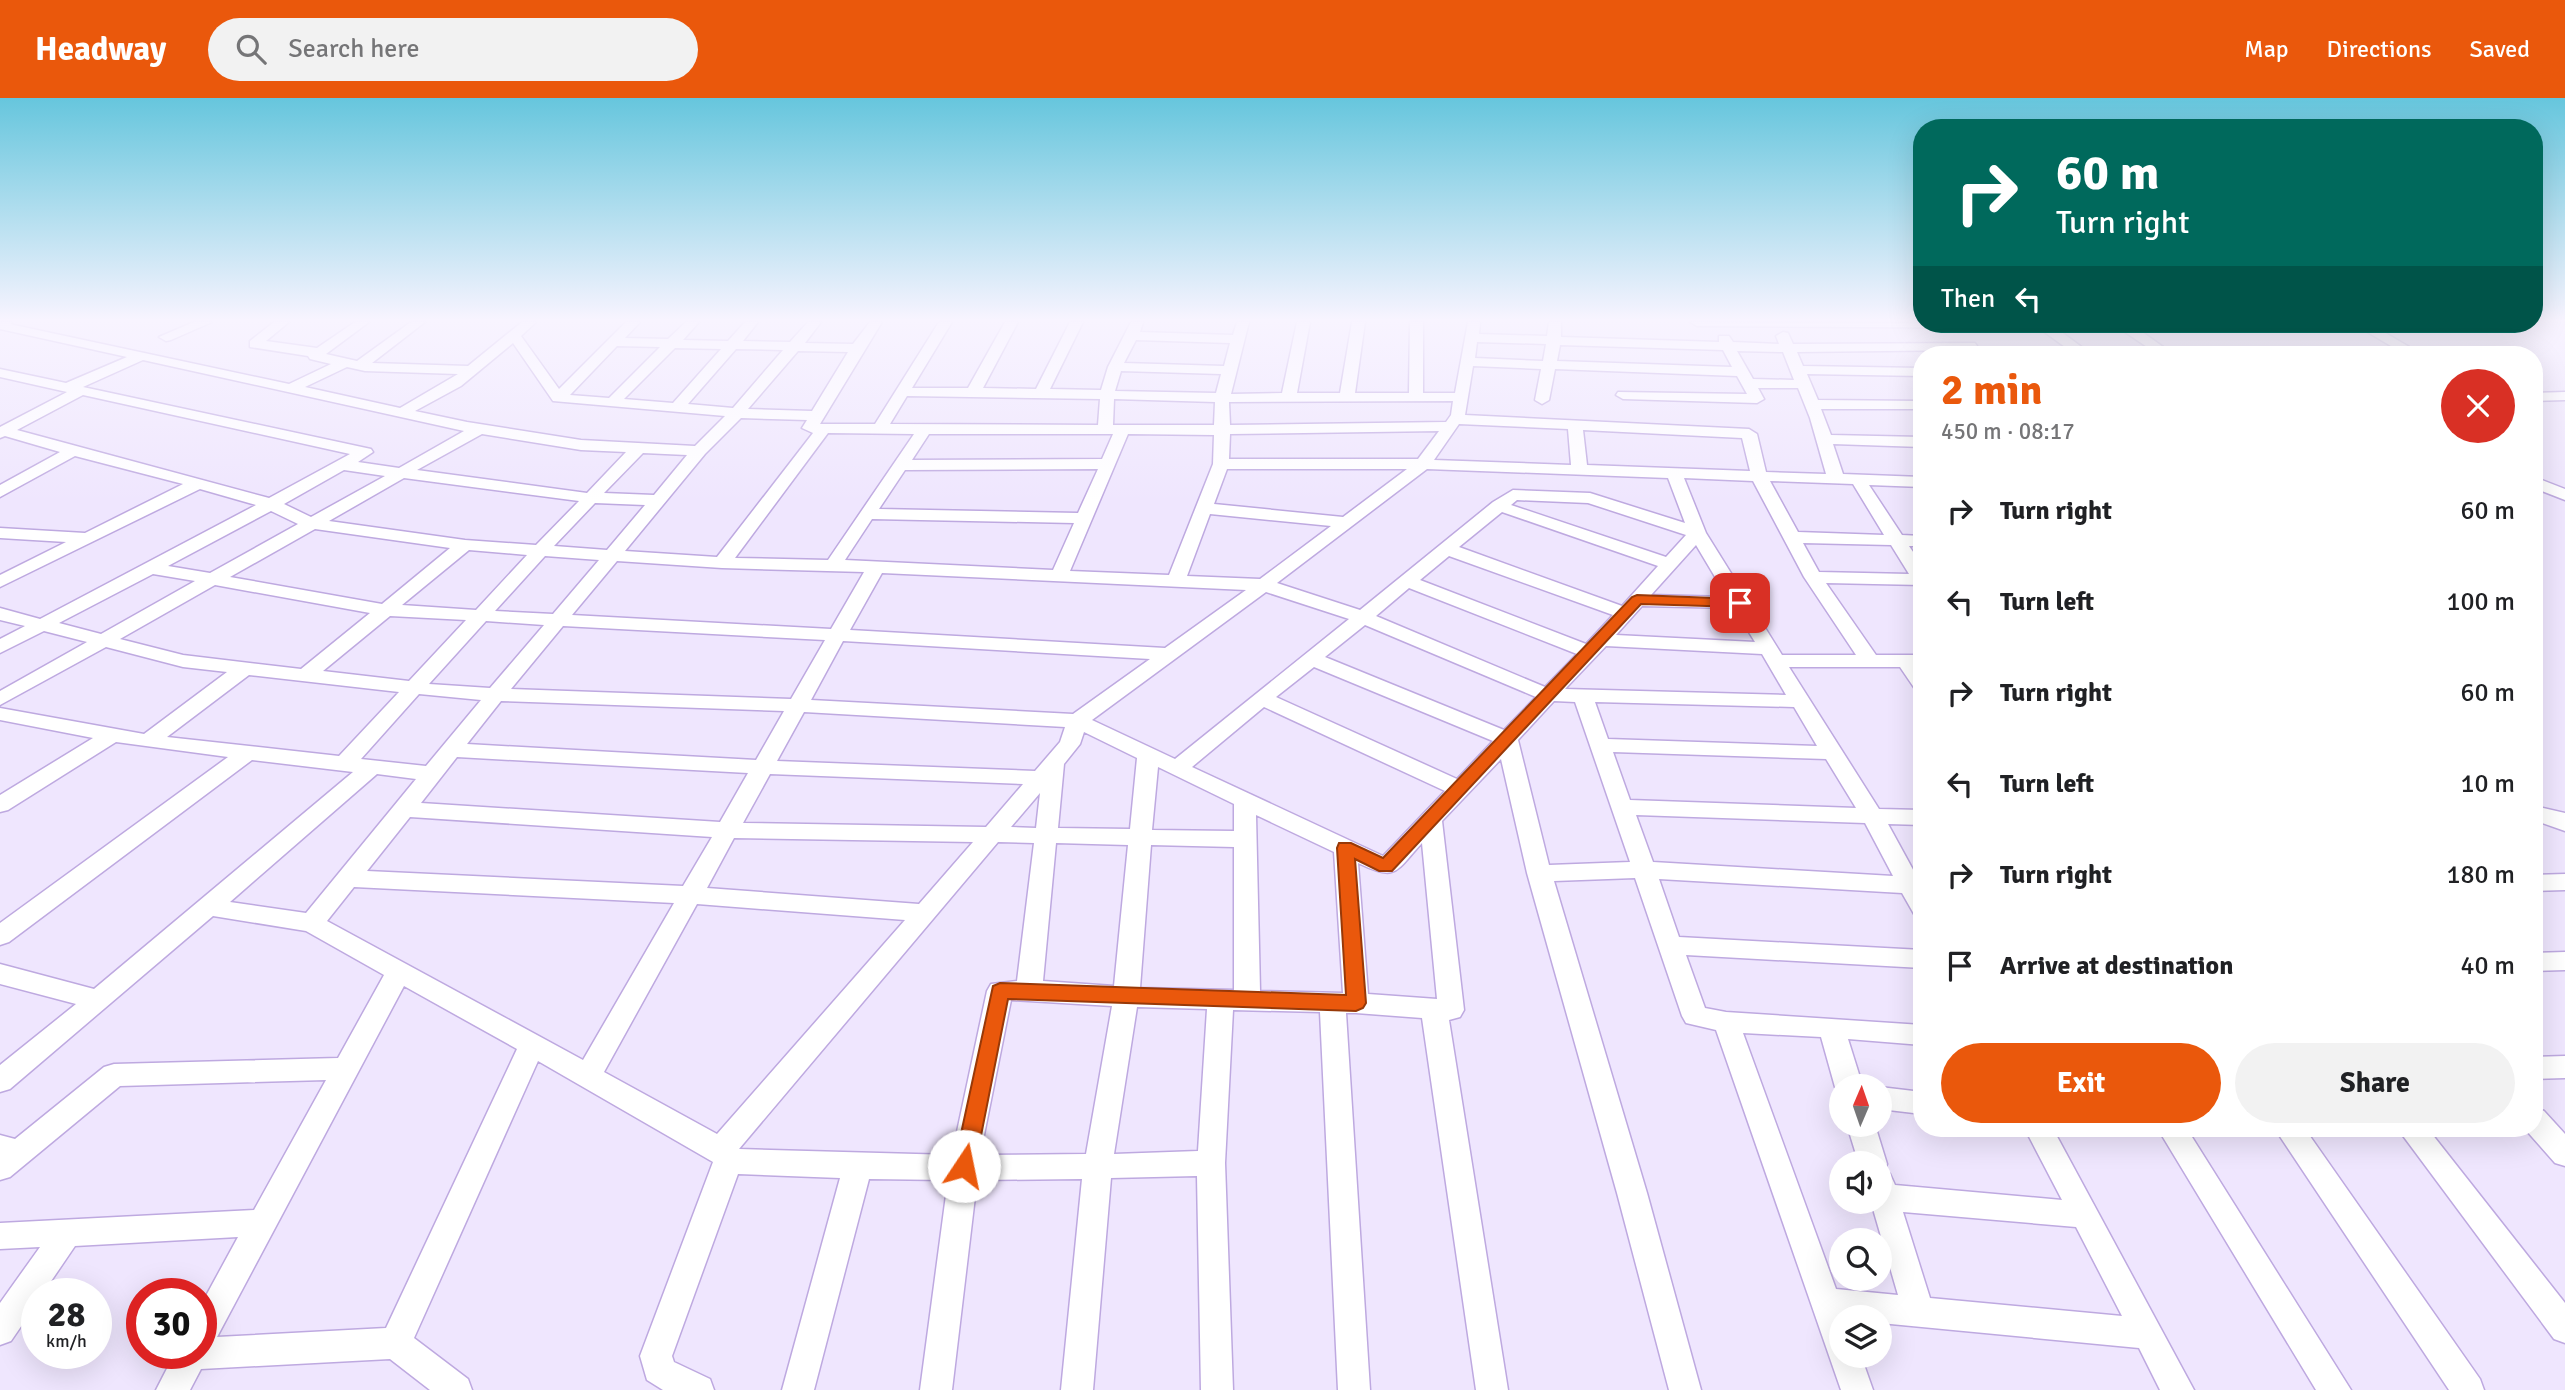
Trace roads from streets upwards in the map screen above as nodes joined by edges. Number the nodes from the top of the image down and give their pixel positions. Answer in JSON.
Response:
{"nodes":[{"id":1,"x":32,"y":382,"type":"edge"},
{"id":2,"x":88,"y":382,"type":"edge"},
{"id":3,"x":260,"y":382,"type":"edge"},
{"id":4,"x":306,"y":382,"type":"edge"},
{"id":5,"x":457,"y":382,"type":"edge"},
{"id":6,"x":547,"y":382,"type":"edge"},
{"id":7,"x":573,"y":382,"type":"edge"},
{"id":8,"x":632,"y":382,"type":"edge"},
{"id":9,"x":699,"y":382,"type":"edge"},
{"id":10,"x":764,"y":382,"type":"edge"},
{"id":11,"x":840,"y":382,"type":"edge"},
{"id":12,"x":908,"y":382,"type":"edge"},
{"id":13,"x":979,"y":382,"type":"edge"},
{"id":14,"x":1046,"y":382,"type":"edge"},
{"id":15,"x":1111,"y":382,"type":"edge"},
{"id":16,"x":1225,"y":382,"type":"edge"},
{"id":17,"x":1292,"y":382,"type":"edge"},
{"id":18,"x":1349,"y":382,"type":"edge"},
{"id":19,"x":1416,"y":382,"type":"edge"},
{"id":20,"x":1464,"y":382,"type":"edge"},
{"id":21,"x":1546,"y":382,"type":"edge"},
{"id":22,"x":1621,"y":382,"type":"edge"},
{"id":23,"x":1747,"y":382,"type":"edge"},
{"id":24,"x":1802,"y":382,"type":"edge"},
{"id":25,"x":74,"y":389,"type":"junction"},
{"id":26,"x":290,"y":389,"type":"junction"},
{"id":27,"x":902,"y":393,"type":"junction"},
{"id":28,"x":973,"y":393,"type":"junction"},
{"id":29,"x":1041,"y":393,"type":"junction"},
{"id":30,"x":1107,"y":395,"type":"junction"},
{"id":31,"x":2565,"y":396,"type":"edge"},
{"id":32,"x":1289,"y":397,"type":"junction"},
{"id":33,"x":1347,"y":397,"type":"junction"},
{"id":34,"x":1416,"y":397,"type":"junction"},
{"id":35,"x":1461,"y":397,"type":"junction"},
{"id":36,"x":2543,"y":397,"type":"edge"},
{"id":37,"x":558,"y":398,"type":"junction"},
{"id":38,"x":1222,"y":398,"type":"junction"},
{"id":39,"x":1542,"y":400,"type":"dead end"},
{"id":40,"x":613,"y":402,"type":"junction"},
{"id":41,"x":1812,"y":404,"type":"junction"},
{"id":42,"x":1913,"y":405,"type":"edge"},
{"id":43,"x":677,"y":408,"type":"junction"},
{"id":44,"x":1626,"y":411,"type":"junction"},
{"id":45,"x":401,"y":413,"type":"junction"},
{"id":46,"x":737,"y":413,"type":"junction"},
{"id":47,"x":821,"y":422,"type":"junction"},
{"id":48,"x":1453,"y":422,"type":"junction"},
{"id":49,"x":1575,"y":425,"type":"junction"},
{"id":50,"x":479,"y":429,"type":"junction"},
{"id":51,"x":880,"y":429,"type":"junction"},
{"id":52,"x":925,"y":429,"type":"junction"},
{"id":53,"x":1114,"y":429,"type":"junction"},
{"id":54,"x":1222,"y":430,"type":"junction"},
{"id":55,"x":2,"y":432,"type":"edge"},
{"id":56,"x":1824,"y":439,"type":"junction"},
{"id":57,"x":1913,"y":442,"type":"edge"},
{"id":58,"x":639,"y":448,"type":"junction"},
{"id":59,"x":73,"y":451,"type":"junction"},
{"id":60,"x":699,"y":452,"type":"junction"},
{"id":61,"x":1108,"y":464,"type":"junction"},
{"id":62,"x":1221,"y":464,"type":"junction"},
{"id":63,"x":1423,"y":464,"type":"junction"},
{"id":64,"x":341,"y":465,"type":"junction"},
{"id":65,"x":901,"y":465,"type":"junction"},
{"id":66,"x":1580,"y":470,"type":"junction"},
{"id":67,"x":1674,"y":473,"type":"junction"},
{"id":68,"x":398,"y":474,"type":"junction"},
{"id":69,"x":1759,"y":476,"type":"junction"},
{"id":70,"x":1836,"y":479,"type":"junction"},
{"id":71,"x":1858,"y":480,"type":"junction"},
{"id":72,"x":1913,"y":482,"type":"edge"},
{"id":73,"x":198,"y":483,"type":"junction"},
{"id":74,"x":2543,"y":486,"type":"edge"},
{"id":75,"x":0,"y":492,"type":"edge"},
{"id":76,"x":2565,"y":495,"type":"edge"},
{"id":77,"x":591,"y":498,"type":"junction"},
{"id":78,"x":658,"y":500,"type":"junction"},
{"id":79,"x":271,"y":504,"type":"junction"},
{"id":80,"x":1499,"y":506,"type":"junction"},
{"id":81,"x":1204,"y":508,"type":"junction"},
{"id":82,"x":868,"y":514,"type":"junction"},
{"id":83,"x":1084,"y":518,"type":"junction"},
{"id":84,"x":1345,"y":522,"type":"junction"},
{"id":85,"x":310,"y":523,"type":"junction"},
{"id":86,"x":0,"y":533,"type":"edge"},
{"id":87,"x":1698,"y":534,"type":"junction"},
{"id":88,"x":1791,"y":537,"type":"junction"},
{"id":89,"x":88,"y":538,"type":"junction"},
{"id":90,"x":1896,"y":540,"type":"junction"},
{"id":91,"x":1913,"y":541,"type":"edge"},
{"id":92,"x":465,"y":545,"type":"junction"},
{"id":93,"x":1447,"y":549,"type":"junction"},
{"id":94,"x":540,"y":551,"type":"junction"},
{"id":95,"x":611,"y":556,"type":"junction"},
{"id":96,"x":722,"y":562,"type":"junction"},
{"id":97,"x":1670,"y":564,"type":"junction"},
{"id":98,"x":833,"y":565,"type":"junction"},
{"id":99,"x":1913,"y":566,"type":"edge"},
{"id":100,"x":876,"y":567,"type":"junction"},
{"id":101,"x":150,"y":568,"type":"junction"},
{"id":102,"x":1059,"y":576,"type":"junction"},
{"id":103,"x":1813,"y":577,"type":"junction"},
{"id":104,"x":212,"y":579,"type":"junction"},
{"id":105,"x":1913,"y":580,"type":"edge"},
{"id":106,"x":1176,"y":581,"type":"junction"},
{"id":107,"x":1407,"y":581,"type":"junction"},
{"id":108,"x":0,"y":582,"type":"edge"},
{"id":109,"x":1265,"y":585,"type":"junction"},
{"id":110,"x":1740,"y":603,"type":"junction"},
{"id":111,"x":1631,"y":606,"type":"junction"},
{"id":112,"x":385,"y":610,"type":"junction"},
{"id":113,"x":0,"y":614,"type":"edge"},
{"id":114,"x":481,"y":616,"type":"junction"},
{"id":115,"x":1363,"y":617,"type":"junction"},
{"id":116,"x":558,"y":620,"type":"junction"},
{"id":117,"x":42,"y":625,"type":"junction"},
{"id":118,"x":838,"y":634,"type":"junction"},
{"id":119,"x":102,"y":640,"type":"junction"},
{"id":120,"x":1595,"y":646,"type":"junction"},
{"id":121,"x":0,"y":647,"type":"edge"},
{"id":122,"x":1168,"y":654,"type":"junction"},
{"id":123,"x":1772,"y":655,"type":"junction"},
{"id":124,"x":1312,"y":659,"type":"junction"},
{"id":125,"x":1870,"y":661,"type":"junction"},
{"id":126,"x":1913,"y":661,"type":"edge"},
{"id":127,"x":245,"y":668,"type":"junction"},
{"id":128,"x":306,"y":675,"type":"junction"},
{"id":129,"x":413,"y":688,"type":"junction"},
{"id":130,"x":496,"y":694,"type":"junction"},
{"id":131,"x":1548,"y":695,"type":"junction"},
{"id":132,"x":1583,"y":696,"type":"junction"},
{"id":133,"x":1263,"y":699,"type":"junction"},
{"id":134,"x":1800,"y":701,"type":"junction"},
{"id":135,"x":796,"y":705,"type":"junction"},
{"id":136,"x":3,"y":713,"type":"edge"},
{"id":137,"x":1077,"y":721,"type":"junction"},
{"id":138,"x":113,"y":735,"type":"junction"},
{"id":139,"x":1507,"y":739,"type":"junction"},
{"id":140,"x":148,"y":741,"type":"junction"},
{"id":141,"x":1600,"y":745,"type":"junction"},
{"id":142,"x":452,"y":750,"type":"junction"},
{"id":143,"x":247,"y":753,"type":"junction"},
{"id":144,"x":1833,"y":753,"type":"junction"},
{"id":145,"x":1148,"y":755,"type":"junction"},
{"id":146,"x":344,"y":764,"type":"junction"},
{"id":147,"x":372,"y":767,"type":"junction"},
{"id":148,"x":761,"y":767,"type":"junction"},
{"id":149,"x":1177,"y":768,"type":"junction"},
{"id":150,"x":1047,"y":770,"type":"junction"},
{"id":151,"x":432,"y":774,"type":"junction"},
{"id":152,"x":1459,"y":789,"type":"junction"},
{"id":153,"x":1245,"y":800,"type":"junction"},
{"id":154,"x":0,"y":805,"type":"edge"},
{"id":155,"x":1622,"y":807,"type":"junction"},
{"id":156,"x":405,"y":809,"type":"junction"},
{"id":157,"x":2543,"y":814,"type":"edge"},
{"id":158,"x":1873,"y":818,"type":"junction"},
{"id":159,"x":1913,"y":818,"type":"edge"},
{"id":160,"x":1431,"y":819,"type":"junction"},
{"id":161,"x":2565,"y":823,"type":"edge"},
{"id":162,"x":727,"y":830,"type":"junction"},
{"id":163,"x":990,"y":836,"type":"junction"},
{"id":164,"x":1046,"y":836,"type":"junction"},
{"id":165,"x":1140,"y":838,"type":"junction"},
{"id":166,"x":1245,"y":839,"type":"junction"},
{"id":167,"x":1345,"y":848,"type":"junction"},
{"id":168,"x":1644,"y":870,"type":"junction"},
{"id":169,"x":1539,"y":873,"type":"junction"},
{"id":170,"x":349,"y":878,"type":"junction"},
{"id":171,"x":1913,"y":881,"type":"edge"},
{"id":172,"x":2565,"y":882,"type":"edge"},
{"id":173,"x":2543,"y":883,"type":"edge"},
{"id":174,"x":1913,"y":886,"type":"edge"},
{"id":175,"x":690,"y":895,"type":"junction"},
{"id":176,"x":208,"y":907,"type":"junction"},
{"id":177,"x":926,"y":913,"type":"junction"},
{"id":178,"x":312,"y":923,"type":"junction"},
{"id":179,"x":0,"y":936,"type":"edge"},
{"id":180,"x":1668,"y":945,"type":"junction"},
{"id":181,"x":1913,"y":959,"type":"edge"},
{"id":182,"x":2565,"y":961,"type":"edge"},
{"id":183,"x":2543,"y":962,"type":"edge"},
{"id":184,"x":399,"y":971,"type":"junction"},
{"id":185,"x":0,"y":974,"type":"edge"},
{"id":186,"x":1029,"y":990,"type":"junction"},
{"id":187,"x":1126,"y":997,"type":"junction"},
{"id":188,"x":98,"y":1000,"type":"junction"},
{"id":189,"x":1234,"y":1000,"type":"junction"},
{"id":190,"x":1344,"y":1003,"type":"junction"},
{"id":191,"x":1434,"y":1009,"type":"junction"},
{"id":192,"x":1726,"y":1022,"type":"junction"},
{"id":193,"x":1831,"y":1027,"type":"junction"},
{"id":194,"x":1913,"y":1034,"type":"edge"},
{"id":195,"x":532,"y":1045,"type":"junction"},
{"id":196,"x":2565,"y":1067,"type":"edge"},
{"id":197,"x":2543,"y":1068,"type":"edge"},
{"id":198,"x":346,"y":1069,"type":"junction"},
{"id":199,"x":1846,"y":1074,"type":"edge"},
{"id":200,"x":589,"y":1076,"type":"junction"},
{"id":201,"x":0,"y":1081,"type":"edge"},
{"id":202,"x":1892,"y":1099,"type":"edge"},
{"id":203,"x":1913,"y":1101,"type":"edge"},
{"id":204,"x":2543,"y":1129,"type":"edge"},
{"id":205,"x":2043,"y":1137,"type":"edge"},
{"id":206,"x":2177,"y":1137,"type":"edge"},
{"id":207,"x":2294,"y":1137,"type":"edge"},
{"id":208,"x":2418,"y":1137,"type":"edge"},
{"id":209,"x":2565,"y":1154,"type":"edge"},
{"id":210,"x":6,"y":1155,"type":"edge"},
{"id":211,"x":725,"y":1155,"type":"junction"},
{"id":212,"x":1211,"y":1163,"type":"junction"},
{"id":213,"x":964,"y":1166,"type":"junction"},
{"id":214,"x":1098,"y":1167,"type":"junction"},
{"id":215,"x":857,"y":1168,"type":"junction"},
{"id":216,"x":1892,"y":1191,"type":"edge"},
{"id":217,"x":1889,"y":1214,"type":"edge"},
{"id":218,"x":2085,"y":1216,"type":"junction"},
{"id":219,"x":263,"y":1223,"type":"junction"},
{"id":220,"x":67,"y":1233,"type":"junction"},
{"id":221,"x":0,"y":1236,"type":"edge"},
{"id":222,"x":1825,"y":1303,"type":"junction"},
{"id":223,"x":217,"y":1307,"type":"edge"},
{"id":224,"x":1919,"y":1312,"type":"junction"},
{"id":225,"x":1829,"y":1314,"type":"edge"},
{"id":226,"x":2565,"y":1328,"type":"edge"},
{"id":227,"x":0,"y":1330,"type":"edge"},
{"id":228,"x":2148,"y":1334,"type":"junction"},
{"id":229,"x":395,"y":1343,"type":"junction"},
{"id":230,"x":217,"y":1352,"type":"edge"},
{"id":231,"x":1849,"y":1368,"type":"edge"},
{"id":232,"x":183,"y":1369,"type":"edge"},
{"id":233,"x":172,"y":1390,"type":"edge"},
{"id":234,"x":456,"y":1390,"type":"edge"},
{"id":235,"x":698,"y":1390,"type":"edge"},
{"id":236,"x":798,"y":1390,"type":"edge"},
{"id":237,"x":936,"y":1390,"type":"edge"},
{"id":238,"x":1077,"y":1390,"type":"edge"},
{"id":239,"x":1217,"y":1390,"type":"edge"},
{"id":240,"x":1354,"y":1390,"type":"edge"},
{"id":241,"x":1492,"y":1390,"type":"edge"},
{"id":242,"x":1685,"y":1390,"type":"edge"},
{"id":243,"x":1857,"y":1390,"type":"edge"},
{"id":244,"x":2178,"y":1390,"type":"edge"},
{"id":245,"x":2335,"y":1390,"type":"edge"},
{"id":246,"x":2468,"y":1390,"type":"edge"}],
"edges":[{"from":1,"to":25,"type":"street"},
{"from":2,"to":25,"type":"street"},
{"from":3,"to":26,"type":"street"},
{"from":4,"to":26,"type":"street"},
{"from":5,"to":45,"type":"street"},
{"from":6,"to":37,"type":"street"},
{"from":7,"to":37,"type":"street"},
{"from":8,"to":40,"type":"street"},
{"from":9,"to":43,"type":"street"},
{"from":10,"to":46,"type":"street"},
{"from":11,"to":47,"type":"street"},
{"from":12,"to":27,"type":"street"},
{"from":13,"to":28,"type":"street"},
{"from":14,"to":29,"type":"street"},
{"from":15,"to":30,"type":"street"},
{"from":16,"to":38,"type":"street"},
{"from":17,"to":32,"type":"street"},
{"from":18,"to":33,"type":"street"},
{"from":19,"to":34,"type":"street"},
{"from":20,"to":35,"type":"street"},
{"from":21,"to":39,"type":"street"},
{"from":22,"to":44,"type":"street"},
{"from":23,"to":44,"type":"street"},
{"from":24,"to":41,"type":"street"},
{"from":25,"to":55,"type":"street"},
{"from":25,"to":64,"type":"street"},
{"from":26,"to":45,"type":"street"},
{"from":27,"to":28,"type":"street"},
{"from":27,"to":51,"type":"street"},
{"from":28,"to":29,"type":"street"},
{"from":29,"to":30,"type":"street"},
{"from":30,"to":38,"type":"street"},
{"from":30,"to":53,"type":"street"},
{"from":31,"to":36,"type":"street"},
{"from":32,"to":33,"type":"street"},
{"from":32,"to":38,"type":"street"},
{"from":33,"to":34,"type":"street"},
{"from":34,"to":35,"type":"street"},
{"from":35,"to":48,"type":"street"},
{"from":37,"to":40,"type":"street"},
{"from":38,"to":54,"type":"street"},
{"from":40,"to":43,"type":"street"},
{"from":41,"to":42,"type":"street"},
{"from":41,"to":56,"type":"street"},
{"from":43,"to":46,"type":"street"},
{"from":44,"to":49,"type":"street"},
{"from":44,"to":69,"type":"street"},
{"from":45,"to":50,"type":"street"},
{"from":46,"to":47,"type":"street"},
{"from":46,"to":60,"type":"street"},
{"from":47,"to":51,"type":"street"},
{"from":47,"to":96,"type":"street"},
{"from":48,"to":49,"type":"street"},
{"from":48,"to":54,"type":"street"},
{"from":48,"to":63,"type":"street"},
{"from":49,"to":66,"type":"street"},
{"from":50,"to":58,"type":"street"},
{"from":50,"to":68,"type":"street"},
{"from":51,"to":52,"type":"street"},
{"from":52,"to":53,"type":"street"},
{"from":52,"to":65,"type":"street"},
{"from":53,"to":54,"type":"street"},
{"from":53,"to":61,"type":"street"},
{"from":54,"to":62,"type":"street"},
{"from":55,"to":59,"type":"street"},
{"from":56,"to":57,"type":"street"},
{"from":56,"to":70,"type":"street"},
{"from":58,"to":60,"type":"street"},
{"from":58,"to":77,"type":"street"},
{"from":59,"to":73,"type":"street"},
{"from":59,"to":75,"type":"street"},
{"from":60,"to":78,"type":"street"},
{"from":61,"to":65,"type":"street"},
{"from":61,"to":83,"type":"street"},
{"from":62,"to":63,"type":"street"},
{"from":62,"to":81,"type":"street"},
{"from":63,"to":66,"type":"street"},
{"from":63,"to":84,"type":"street"},
{"from":64,"to":68,"type":"street"},
{"from":64,"to":79,"type":"street"},
{"from":65,"to":82,"type":"street"},
{"from":66,"to":67,"type":"street"},
{"from":67,"to":69,"type":"street"},
{"from":67,"to":87,"type":"street"},
{"from":68,"to":77,"type":"street"},
{"from":68,"to":85,"type":"street"},
{"from":69,"to":70,"type":"street"},
{"from":69,"to":88,"type":"street"},
{"from":70,"to":71,"type":"street"},
{"from":71,"to":72,"type":"street"},
{"from":71,"to":90,"type":"street"},
{"from":73,"to":79,"type":"street"},
{"from":73,"to":89,"type":"street"},
{"from":74,"to":76,"type":"street"},
{"from":77,"to":78,"type":"street"},
{"from":77,"to":94,"type":"street"},
{"from":78,"to":95,"type":"street"},
{"from":79,"to":85,"type":"street"},
{"from":79,"to":101,"type":"street"},
{"from":80,"to":87,"type":"street"},
{"from":80,"to":93,"type":"street"},
{"from":80,"to":97,"type":"street"},
{"from":81,"to":84,"type":"street"},
{"from":81,"to":106,"type":"street"},
{"from":82,"to":83,"type":"street"},
{"from":82,"to":98,"type":"street"},
{"from":83,"to":102,"type":"street"},
{"from":84,"to":109,"type":"street"},
{"from":85,"to":92,"type":"street"},
{"from":85,"to":104,"type":"street"},
{"from":86,"to":89,"type":"street"},
{"from":87,"to":97,"type":"street"},
{"from":87,"to":110,"type":"street"},
{"from":88,"to":90,"type":"street"},
{"from":88,"to":103,"type":"street"},
{"from":89,"to":108,"type":"street"},
{"from":90,"to":91,"type":"street"},
{"from":90,"to":99,"type":"street"},
{"from":92,"to":94,"type":"street"},
{"from":92,"to":112,"type":"street"},
{"from":93,"to":107,"type":"street"},
{"from":93,"to":111,"type":"street"},
{"from":94,"to":95,"type":"street"},
{"from":94,"to":114,"type":"street"},
{"from":95,"to":96,"type":"street"},
{"from":95,"to":116,"type":"street"},
{"from":96,"to":98,"type":"street"},
{"from":97,"to":111,"type":"street"},
{"from":98,"to":100,"type":"street"},
{"from":100,"to":102,"type":"street"},
{"from":100,"to":118,"type":"street"},
{"from":101,"to":104,"type":"street"},
{"from":101,"to":117,"type":"street"},
{"from":102,"to":106,"type":"street"},
{"from":103,"to":105,"type":"street"},
{"from":103,"to":125,"type":"street"},
{"from":104,"to":112,"type":"street"},
{"from":104,"to":119,"type":"street"},
{"from":106,"to":109,"type":"street"},
{"from":107,"to":115,"type":"street"},
{"from":107,"to":120,"type":"street"},
{"from":109,"to":115,"type":"street"},
{"from":109,"to":122,"type":"street"},
{"from":110,"to":111,"type":"street"},
{"from":110,"to":123,"type":"street"},
{"from":111,"to":120,"type":"street"},
{"from":112,"to":114,"type":"street"},
{"from":112,"to":128,"type":"street"},
{"from":113,"to":117,"type":"street"},
{"from":114,"to":116,"type":"street"},
{"from":114,"to":129,"type":"street"},
{"from":115,"to":124,"type":"street"},
{"from":115,"to":131,"type":"street"},
{"from":116,"to":118,"type":"street"},
{"from":116,"to":130,"type":"street"},
{"from":117,"to":119,"type":"street"},
{"from":117,"to":121,"type":"street"},
{"from":118,"to":122,"type":"street"},
{"from":118,"to":135,"type":"street"},
{"from":119,"to":127,"type":"street"},
{"from":119,"to":136,"type":"street"},
{"from":120,"to":123,"type":"street"},
{"from":120,"to":131,"type":"street"},
{"from":122,"to":137,"type":"street"},
{"from":123,"to":125,"type":"street"},
{"from":123,"to":134,"type":"street"},
{"from":124,"to":133,"type":"street"},
{"from":124,"to":139,"type":"street"},
{"from":125,"to":126,"type":"street"},
{"from":127,"to":128,"type":"street"},
{"from":127,"to":140,"type":"street"},
{"from":128,"to":129,"type":"street"},
{"from":129,"to":130,"type":"street"},
{"from":129,"to":146,"type":"street"},
{"from":130,"to":135,"type":"street"},
{"from":130,"to":142,"type":"street"},
{"from":131,"to":132,"type":"street"},
{"from":131,"to":139,"type":"street"},
{"from":132,"to":134,"type":"street"},
{"from":132,"to":141,"type":"street"},
{"from":133,"to":149,"type":"street"},
{"from":133,"to":152,"type":"street"},
{"from":134,"to":144,"type":"street"},
{"from":135,"to":137,"type":"street"},
{"from":135,"to":148,"type":"street"},
{"from":136,"to":138,"type":"street"},
{"from":137,"to":145,"type":"street"},
{"from":137,"to":150,"type":"street"},
{"from":138,"to":140,"type":"street"},
{"from":138,"to":154,"type":"street"},
{"from":139,"to":152,"type":"street"},
{"from":139,"to":169,"type":"street"},
{"from":140,"to":143,"type":"street"},
{"from":141,"to":144,"type":"street"},
{"from":141,"to":155,"type":"street"},
{"from":142,"to":148,"type":"street"},
{"from":142,"to":151,"type":"street"},
{"from":143,"to":146,"type":"street"},
{"from":143,"to":179,"type":"street"},
{"from":144,"to":158,"type":"street"},
{"from":145,"to":149,"type":"street"},
{"from":145,"to":165,"type":"street"},
{"from":146,"to":147,"type":"street"},
{"from":147,"to":151,"type":"street"},
{"from":147,"to":176,"type":"street"},
{"from":148,"to":150,"type":"street"},
{"from":148,"to":162,"type":"street"},
{"from":149,"to":153,"type":"street"},
{"from":150,"to":163,"type":"street"},
{"from":150,"to":164,"type":"street"},
{"from":151,"to":156,"type":"street"},
{"from":152,"to":160,"type":"street"},
{"from":153,"to":166,"type":"street"},
{"from":153,"to":167,"type":"street"},
{"from":155,"to":158,"type":"street"},
{"from":155,"to":168,"type":"street"},
{"from":156,"to":162,"type":"street"},
{"from":156,"to":170,"type":"street"},
{"from":157,"to":161,"type":"street"},
{"from":158,"to":159,"type":"street"},
{"from":158,"to":171,"type":"street"},
{"from":160,"to":167,"type":"street"},
{"from":160,"to":191,"type":"street"},
{"from":162,"to":163,"type":"street"},
{"from":162,"to":175,"type":"street"},
{"from":163,"to":164,"type":"street"},
{"from":163,"to":177,"type":"street"},
{"from":164,"to":165,"type":"street"},
{"from":164,"to":186,"type":"street"},
{"from":165,"to":166,"type":"street"},
{"from":165,"to":187,"type":"street"},
{"from":166,"to":189,"type":"street"},
{"from":167,"to":190,"type":"street"},
{"from":168,"to":169,"type":"street"},
{"from":168,"to":174,"type":"street"},
{"from":168,"to":180,"type":"street"},
{"from":169,"to":242,"type":"street"},
{"from":170,"to":175,"type":"street"},
{"from":170,"to":178,"type":"street"},
{"from":172,"to":173,"type":"street"},
{"from":175,"to":177,"type":"street"},
{"from":175,"to":200,"type":"street"},
{"from":176,"to":178,"type":"street"},
{"from":176,"to":188,"type":"street"},
{"from":177,"to":211,"type":"street"},
{"from":178,"to":184,"type":"street"},
{"from":180,"to":181,"type":"street"},
{"from":180,"to":192,"type":"street"},
{"from":182,"to":183,"type":"street"},
{"from":184,"to":195,"type":"street"},
{"from":184,"to":198,"type":"street"},
{"from":185,"to":188,"type":"street"},
{"from":186,"to":187,"type":"street"},
{"from":186,"to":213,"type":"street"},
{"from":187,"to":189,"type":"street"},
{"from":187,"to":214,"type":"street"},
{"from":188,"to":201,"type":"street"},
{"from":189,"to":190,"type":"street"},
{"from":189,"to":212,"type":"street"},
{"from":190,"to":191,"type":"street"},
{"from":190,"to":240,"type":"street"},
{"from":191,"to":241,"type":"street"},
{"from":192,"to":193,"type":"street"},
{"from":192,"to":222,"type":"street"},
{"from":193,"to":194,"type":"street"},
{"from":193,"to":199,"type":"street"},
{"from":195,"to":200,"type":"street"},
{"from":195,"to":229,"type":"street"},
{"from":196,"to":197,"type":"street"},
{"from":198,"to":210,"type":"street"},
{"from":198,"to":219,"type":"street"},
{"from":200,"to":211,"type":"street"},
{"from":202,"to":203,"type":"street"},
{"from":204,"to":209,"type":"street"},
{"from":205,"to":218,"type":"street"},
{"from":206,"to":245,"type":"street"},
{"from":207,"to":246,"type":"street"},
{"from":208,"to":226,"type":"street"},
{"from":211,"to":215,"type":"street"},
{"from":211,"to":235,"type":"street"},
{"from":212,"to":214,"type":"street"},
{"from":212,"to":239,"type":"street"},
{"from":213,"to":214,"type":"street"},
{"from":213,"to":215,"type":"street"},
{"from":213,"to":237,"type":"street"},
{"from":214,"to":238,"type":"street"},
{"from":215,"to":236,"type":"street"},
{"from":216,"to":218,"type":"street"},
{"from":217,"to":224,"type":"street"},
{"from":218,"to":228,"type":"street"},
{"from":219,"to":220,"type":"street"},
{"from":219,"to":223,"type":"street"},
{"from":220,"to":221,"type":"street"},
{"from":220,"to":227,"type":"street"},
{"from":222,"to":224,"type":"street"},
{"from":222,"to":225,"type":"street"},
{"from":224,"to":228,"type":"street"},
{"from":228,"to":244,"type":"street"},
{"from":229,"to":230,"type":"street"},
{"from":229,"to":234,"type":"street"},
{"from":231,"to":243,"type":"street"},
{"from":232,"to":233,"type":"street"}]}
